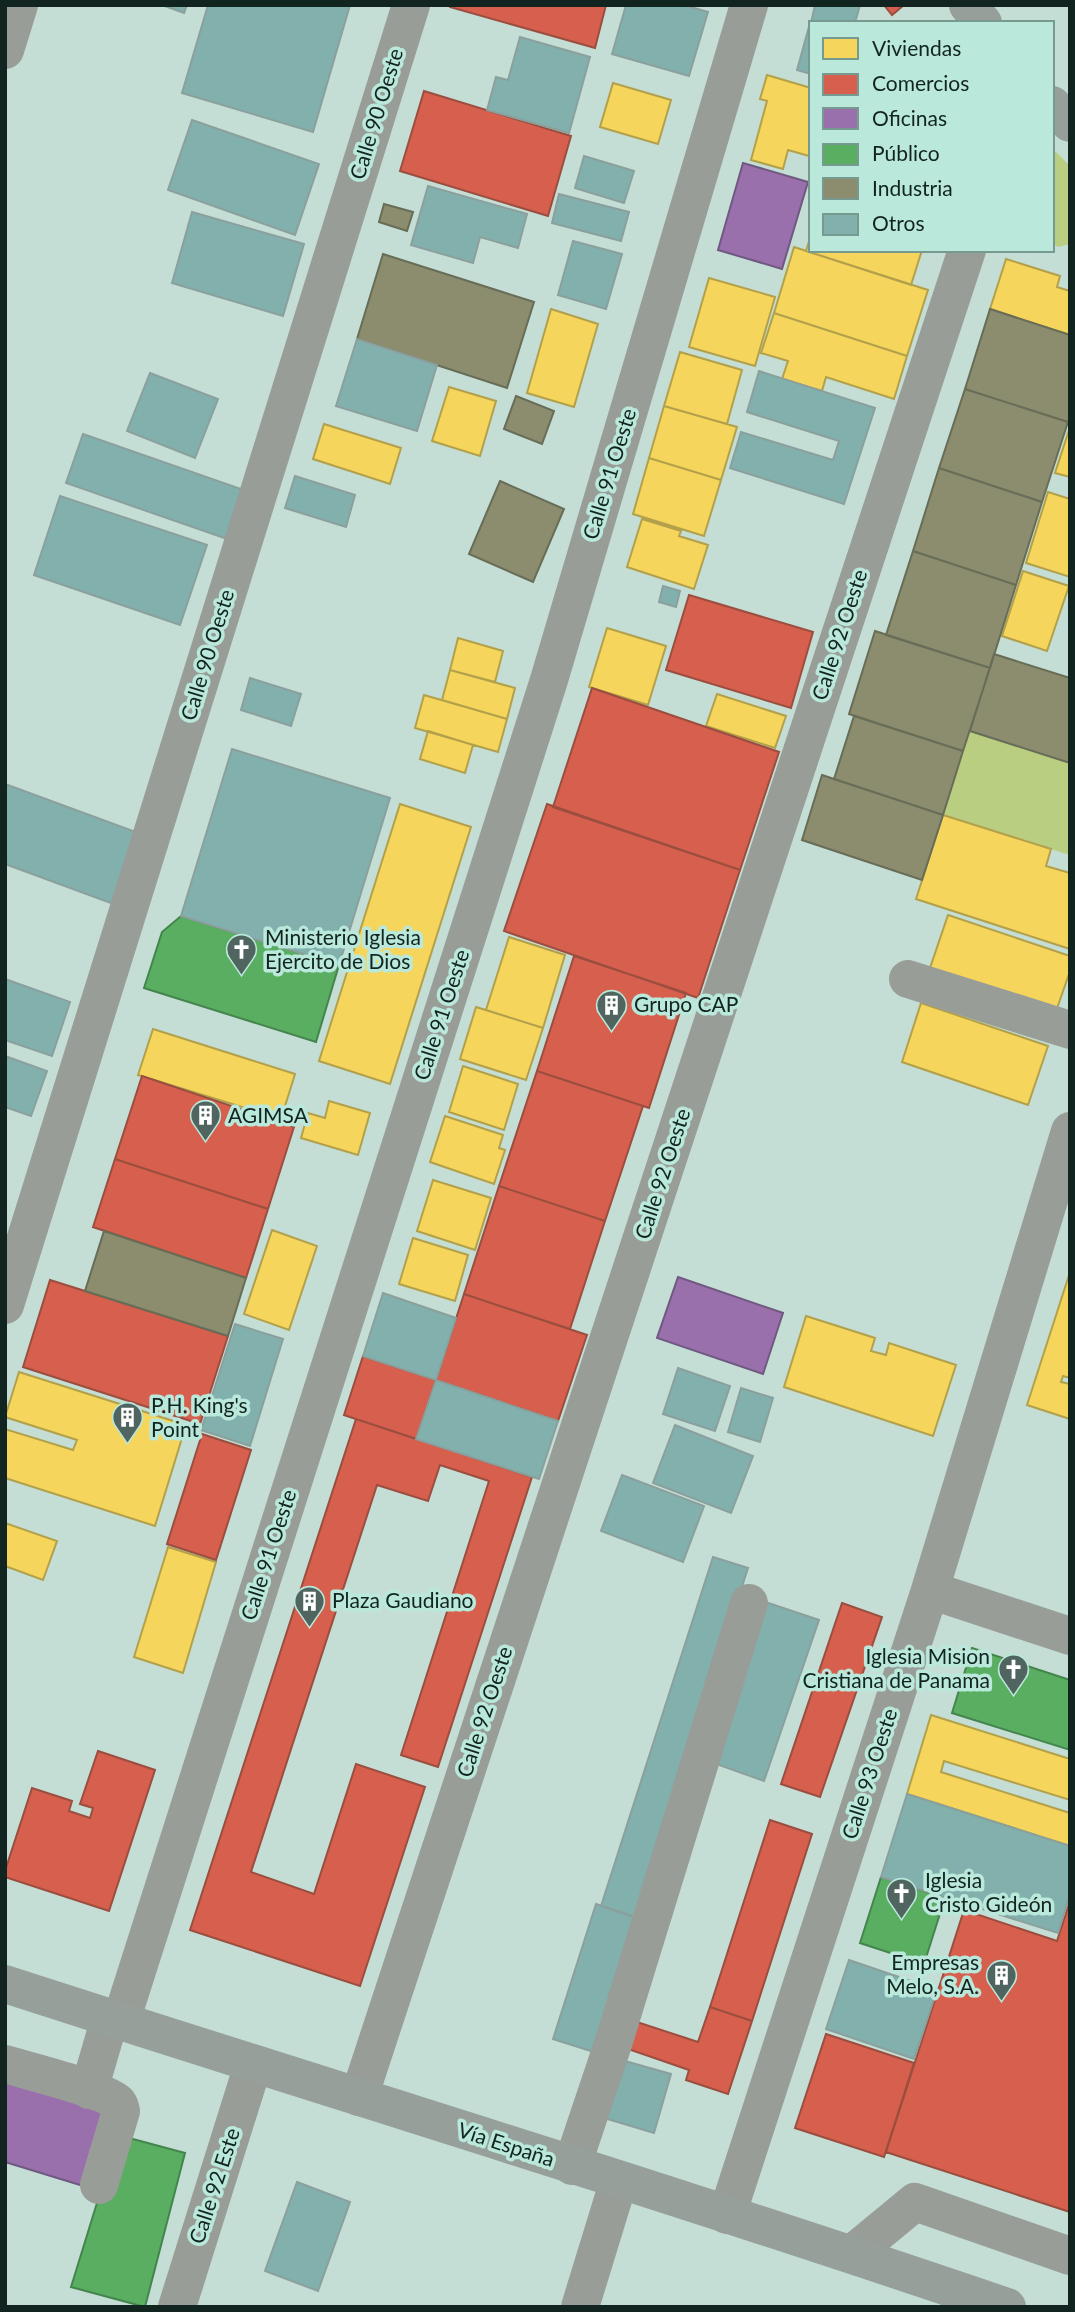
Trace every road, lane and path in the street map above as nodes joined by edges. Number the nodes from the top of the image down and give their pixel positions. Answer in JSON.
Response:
{"nodes":[{"id":1,"x":19,"y":5,"type":"edge"},
{"id":2,"x":411,"y":5,"type":"edge"},
{"id":3,"x":749,"y":5,"type":"edge"},
{"id":4,"x":968,"y":5,"type":"edge"},
{"id":5,"x":981,"y":21,"type":"edge"},
{"id":6,"x":5,"y":50,"type":"edge"},
{"id":7,"x":966,"y":252,"type":"edge"},
{"id":8,"x":908,"y":979,"type":"dead end"},
{"id":9,"x":1070,"y":1030,"type":"edge"},
{"id":10,"x":1070,"y":1131,"type":"edge"},
{"id":11,"x":5,"y":1305,"type":"edge"},
{"id":12,"x":930,"y":1590,"type":"junction"},
{"id":13,"x":749,"y":1603,"type":"dead end"},
{"id":14,"x":1070,"y":1636,"type":"edge"},
{"id":15,"x":5,"y":1984,"type":"edge"},
{"id":16,"x":115,"y":2019,"type":"junction"},
{"id":17,"x":5,"y":2064,"type":"edge"},
{"id":18,"x":253,"y":2065,"type":"junction"},
{"id":19,"x":89,"y":2090,"type":"junction"},
{"id":20,"x":359,"y":2097,"type":"junction"},
{"id":21,"x":572,"y":2166,"type":"junction"},
{"id":22,"x":619,"y":2180,"type":"junction"},
{"id":23,"x":99,"y":2185,"type":"dead end"},
{"id":24,"x":727,"y":2215,"type":"junction"},
{"id":25,"x":852,"y":2254,"type":"junction"},
{"id":26,"x":1070,"y":2256,"type":"edge"},
{"id":27,"x":177,"y":2307,"type":"edge"},
{"id":28,"x":580,"y":2307,"type":"edge"},
{"id":29,"x":1007,"y":2307,"type":"edge"}],
"edges":[{"from":1,"to":6,"type":"street"},
{"from":2,"to":11,"type":"street","name":"Calle 90 Oeste"},
{"from":3,"to":16,"type":"street","name":"Calle 91 Oeste"},
{"from":4,"to":5,"type":"main road"},
{"from":7,"to":20,"type":"street","name":"Calle 92 Oeste"},
{"from":8,"to":9,"type":"street"},
{"from":10,"to":12,"type":"street","name":"Calle 93 Oeste"},
{"from":12,"to":14,"type":"street"},
{"from":12,"to":24,"type":"street","name":"Calle 93 Oeste"},
{"from":13,"to":21,"type":"street"},
{"from":15,"to":16,"type":"main road","name":"Vía España"},
{"from":16,"to":18,"type":"main road","name":"Vía España"},
{"from":16,"to":19,"type":"street","name":"Calle 91 Oeste"},
{"from":17,"to":19,"type":"street"},
{"from":18,"to":20,"type":"main road","name":"Vía España"},
{"from":18,"to":27,"type":"street","name":"Calle 92 Este"},
{"from":19,"to":23,"type":"street"},
{"from":20,"to":21,"type":"main road","name":"Vía España"},
{"from":21,"to":22,"type":"main road","name":"Vía España"},
{"from":22,"to":24,"type":"main road","name":"Vía España"},
{"from":22,"to":28,"type":"street"},
{"from":24,"to":25,"type":"main road","name":"Vía España"},
{"from":25,"to":26,"type":"street"},
{"from":25,"to":29,"type":"main road","name":"Vía España"}]}
